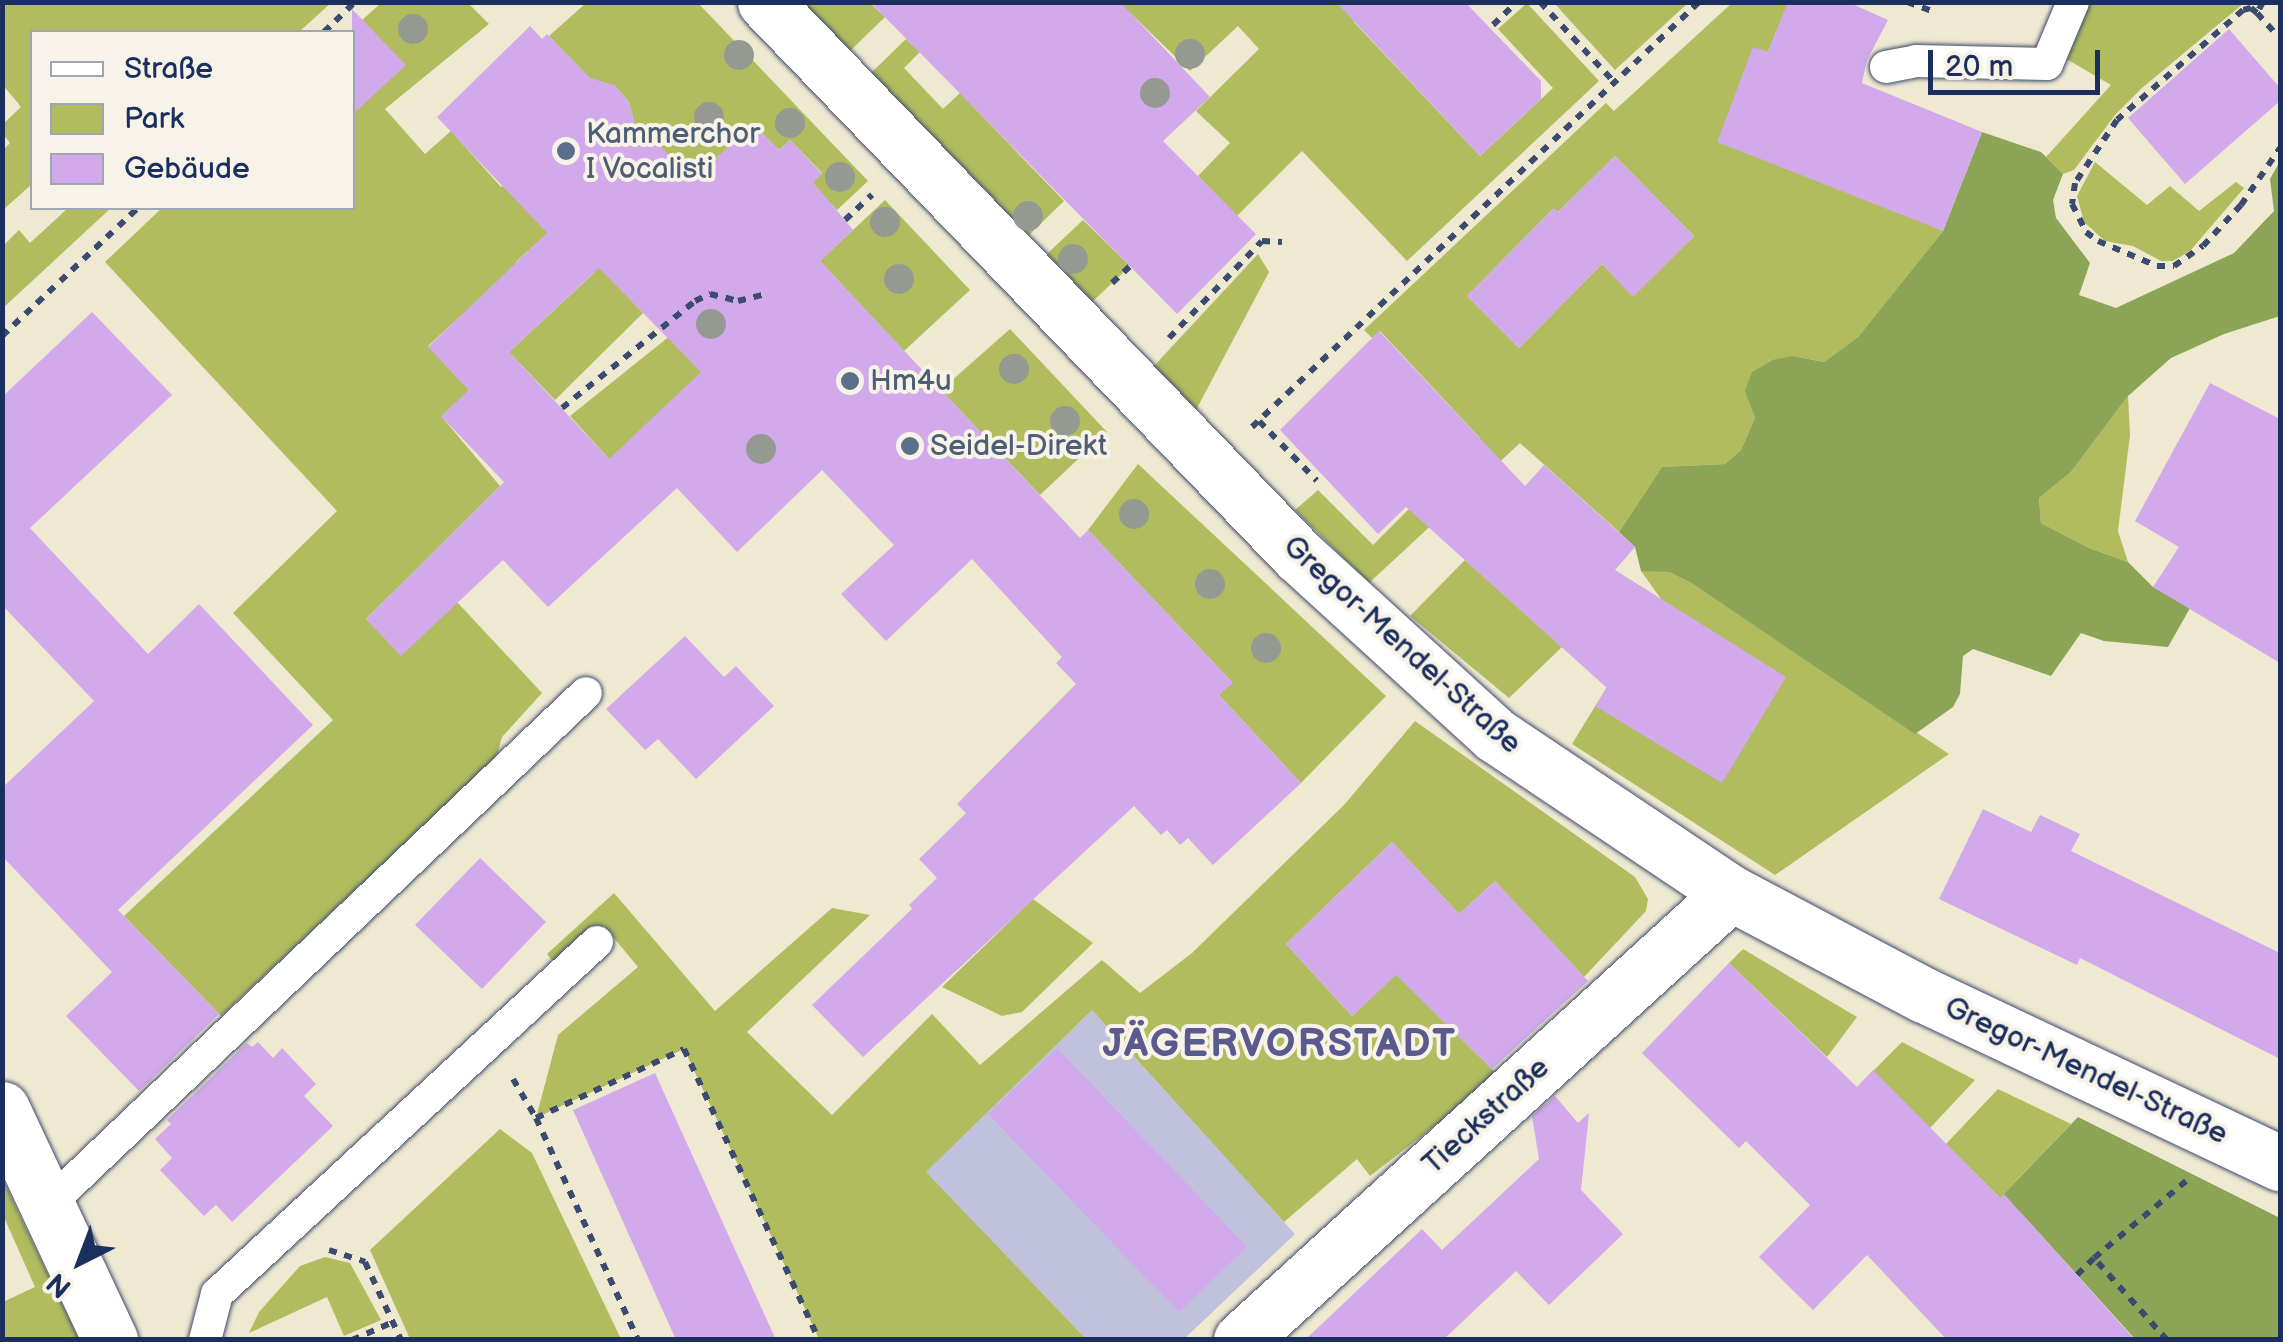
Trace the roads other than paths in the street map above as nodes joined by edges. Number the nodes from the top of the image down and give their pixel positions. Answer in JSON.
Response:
{"nodes":[{"id":1,"x":765,"y":2,"type":"edge"},
{"id":2,"x":2073,"y":2,"type":"edge"},
{"id":3,"x":1886,"y":68,"type":"dead end"},
{"id":4,"x":586,"y":693,"type":"dead end"},
{"id":5,"x":1731,"y":893,"type":"junction"},
{"id":6,"x":597,"y":942,"type":"dead end"},
{"id":7,"x":2,"y":1108,"type":"edge"},
{"id":8,"x":2280,"y":1163,"type":"edge"},
{"id":9,"x":49,"y":1204,"type":"junction"},
{"id":10,"x":110,"y":1340,"type":"edge"},
{"id":11,"x":205,"y":1340,"type":"edge"},
{"id":12,"x":1241,"y":1340,"type":"edge"}],
"edges":[{"from":1,"to":5,"type":"street","name":"Gregor-Mendel-Straße"},
{"from":2,"to":3,"type":"lane"},
{"from":4,"to":9,"type":"lane"},
{"from":5,"to":8,"type":"street","name":"Gregor-Mendel-Straße"},
{"from":5,"to":12,"type":"street","name":"Tieckstraße"},
{"from":6,"to":11,"type":"lane"},
{"from":7,"to":9,"type":"street"},
{"from":9,"to":10,"type":"street"}]}
